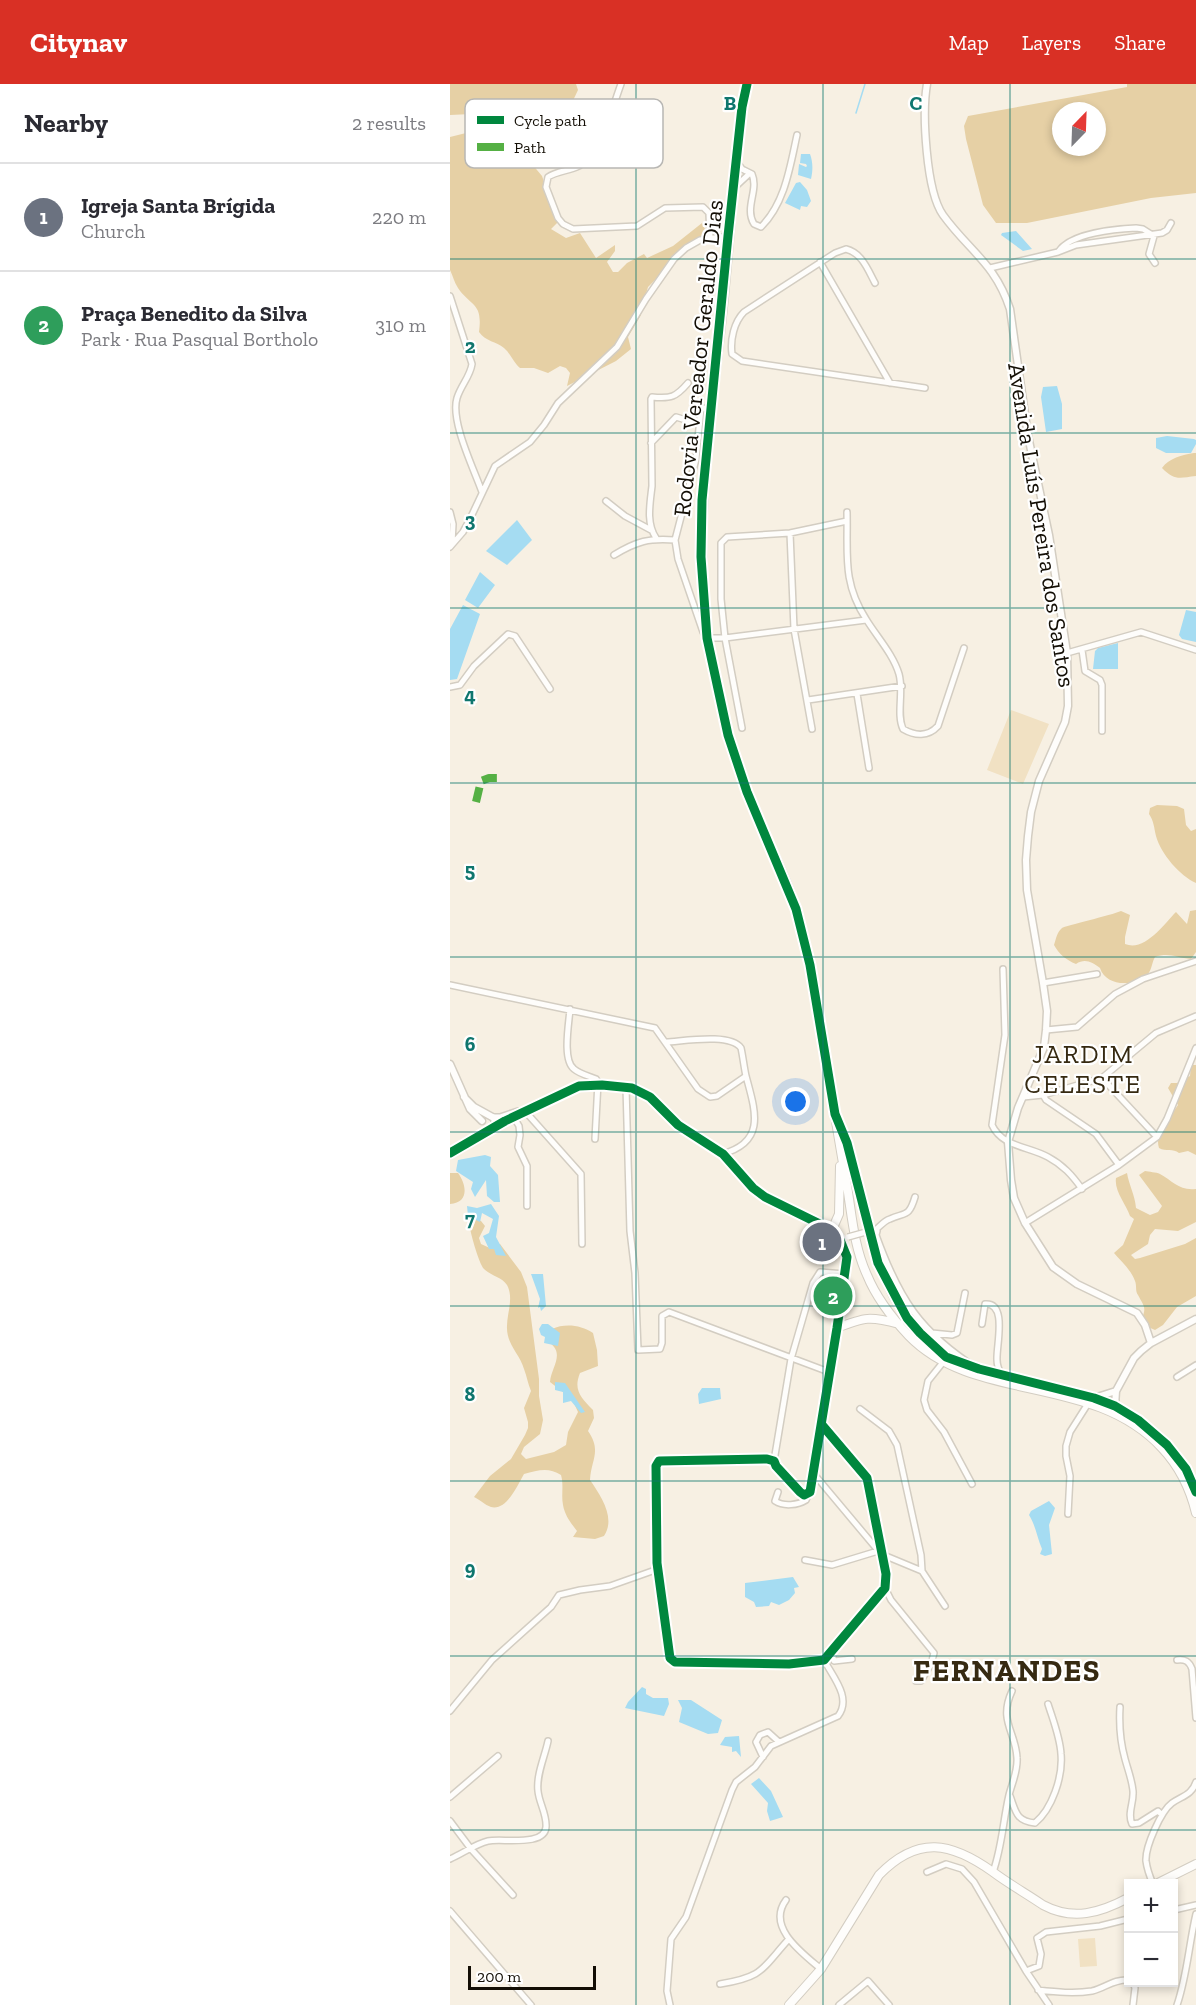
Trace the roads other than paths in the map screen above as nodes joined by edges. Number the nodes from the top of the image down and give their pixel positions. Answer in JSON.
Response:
{"nodes":[{"id":1,"x":621,"y":84,"type":"edge"},
{"id":2,"x":747,"y":84,"type":"edge"},
{"id":3,"x":927,"y":84,"type":"edge"},
{"id":4,"x":615,"y":99,"type":"edge"},
{"id":5,"x":797,"y":135,"type":"dead end"},
{"id":6,"x":737,"y":162,"type":"junction"},
{"id":7,"x":573,"y":168,"type":"edge"},
{"id":8,"x":749,"y":174,"type":"junction"},
{"id":9,"x":734,"y":187,"type":"junction"},
{"id":10,"x":1171,"y":223,"type":"dead end"},
{"id":11,"x":1151,"y":234,"type":"junction"},
{"id":12,"x":728,"y":236,"type":"junction"},
{"id":13,"x":710,"y":238,"type":"junction"},
{"id":14,"x":1058,"y":252,"type":"junction"},
{"id":15,"x":820,"y":262,"type":"junction"},
{"id":16,"x":1155,"y":262,"type":"dead end"},
{"id":17,"x":990,"y":268,"type":"junction"},
{"id":18,"x":875,"y":283,"type":"dead end"},
{"id":19,"x":450,"y":296,"type":"edge"},
{"id":20,"x":718,"y":346,"type":"junction"},
{"id":21,"x":731,"y":347,"type":"junction"},
{"id":22,"x":688,"y":383,"type":"dead end"},
{"id":23,"x":890,"y":383,"type":"junction"},
{"id":24,"x":925,"y":388,"type":"dead end"},
{"id":25,"x":712,"y":409,"type":"junction"},
{"id":26,"x":699,"y":424,"type":"junction"},
{"id":27,"x":651,"y":443,"type":"junction"},
{"id":28,"x":482,"y":492,"type":"junction"},
{"id":29,"x":606,"y":501,"type":"dead end"},
{"id":30,"x":450,"y":512,"type":"edge"},
{"id":31,"x":847,"y":512,"type":"dead end"},
{"id":32,"x":847,"y":521,"type":"junction"},
{"id":33,"x":651,"y":530,"type":"junction"},
{"id":34,"x":789,"y":533,"type":"junction"},
{"id":35,"x":656,"y":538,"type":"junction"},
{"id":36,"x":675,"y":540,"type":"junction"},
{"id":37,"x":451,"y":546,"type":"edge"},
{"id":38,"x":614,"y":555,"type":"dead end"},
{"id":39,"x":866,"y":620,"type":"junction"},
{"id":40,"x":794,"y":629,"type":"junction"},
{"id":41,"x":707,"y":638,"type":"junction"},
{"id":42,"x":725,"y":638,"type":"junction"},
{"id":43,"x":964,"y":648,"type":"dead end"},
{"id":44,"x":1082,"y":650,"type":"junction"},
{"id":45,"x":1196,"y":650,"type":"edge"},
{"id":46,"x":1067,"y":653,"type":"junction"},
{"id":47,"x":902,"y":686,"type":"junction"},
{"id":48,"x":450,"y":687,"type":"edge"},
{"id":49,"x":550,"y":689,"type":"dead end"},
{"id":50,"x":857,"y":694,"type":"junction"},
{"id":51,"x":808,"y":700,"type":"junction"},
{"id":52,"x":742,"y":728,"type":"dead end"},
{"id":53,"x":812,"y":729,"type":"dead end"},
{"id":54,"x":1102,"y":731,"type":"dead end"},
{"id":55,"x":869,"y":768,"type":"dead end"},
{"id":56,"x":1196,"y":961,"type":"edge"},
{"id":57,"x":1003,"y":969,"type":"dead end"},
{"id":58,"x":1098,"y":974,"type":"dead end"},
{"id":59,"x":1043,"y":983,"type":"junction"},
{"id":60,"x":450,"y":985,"type":"edge"},
{"id":61,"x":570,"y":1009,"type":"junction"},
{"id":62,"x":1196,"y":1016,"type":"edge"},
{"id":63,"x":1046,"y":1030,"type":"junction"},
{"id":64,"x":666,"y":1042,"type":"junction"},
{"id":65,"x":1196,"y":1052,"type":"edge"},
{"id":66,"x":450,"y":1064,"type":"edge"},
{"id":67,"x":746,"y":1076,"type":"junction"},
{"id":68,"x":1102,"y":1078,"type":"junction"},
{"id":69,"x":598,"y":1085,"type":"junction"},
{"id":70,"x":626,"y":1087,"type":"junction"},
{"id":71,"x":1043,"y":1095,"type":"junction"},
{"id":72,"x":1023,"y":1098,"type":"junction"},
{"id":73,"x":524,"y":1110,"type":"junction"},
{"id":74,"x":835,"y":1114,"type":"junction"},
{"id":75,"x":513,"y":1116,"type":"junction"},
{"id":76,"x":486,"y":1119,"type":"junction"},
{"id":77,"x":493,"y":1128,"type":"junction"},
{"id":78,"x":1157,"y":1137,"type":"junction"},
{"id":79,"x":475,"y":1138,"type":"junction"},
{"id":80,"x":595,"y":1139,"type":"dead end"},
{"id":81,"x":1008,"y":1143,"type":"junction"},
{"id":82,"x":735,"y":1150,"type":"junction"},
{"id":83,"x":450,"y":1153,"type":"edge"},
{"id":84,"x":722,"y":1154,"type":"junction"},
{"id":85,"x":841,"y":1156,"type":"junction"},
{"id":86,"x":729,"y":1162,"type":"junction"},
{"id":87,"x":1119,"y":1165,"type":"junction"},
{"id":88,"x":1082,"y":1189,"type":"junction"},
{"id":89,"x":915,"y":1197,"type":"dead end"},
{"id":90,"x":527,"y":1206,"type":"dead end"},
{"id":91,"x":1024,"y":1223,"type":"junction"},
{"id":92,"x":832,"y":1230,"type":"junction"},
{"id":93,"x":871,"y":1231,"type":"junction"},
{"id":94,"x":840,"y":1240,"type":"junction"},
{"id":95,"x":582,"y":1244,"type":"dead end"},
{"id":96,"x":845,"y":1274,"type":"junction"},
{"id":97,"x":965,"y":1293,"type":"dead end"},
{"id":98,"x":1196,"y":1319,"type":"edge"},
{"id":99,"x":982,"y":1324,"type":"dead end"},
{"id":100,"x":901,"y":1326,"type":"junction"},
{"id":101,"x":837,"y":1328,"type":"junction"},
{"id":102,"x":932,"y":1333,"type":"junction"},
{"id":103,"x":1151,"y":1343,"type":"junction"},
{"id":104,"x":791,"y":1359,"type":"junction"},
{"id":105,"x":945,"y":1359,"type":"junction"},
{"id":106,"x":1196,"y":1365,"type":"edge"},
{"id":107,"x":979,"y":1370,"type":"junction"},
{"id":108,"x":829,"y":1372,"type":"junction"},
{"id":109,"x":1001,"y":1374,"type":"junction"},
{"id":110,"x":1177,"y":1377,"type":"dead end"},
{"id":111,"x":1116,"y":1391,"type":"junction"},
{"id":112,"x":1091,"y":1400,"type":"junction"},
{"id":113,"x":1115,"y":1406,"type":"junction"},
{"id":114,"x":860,"y":1409,"type":"dead end"},
{"id":115,"x":822,"y":1425,"type":"junction"},
{"id":116,"x":774,"y":1461,"type":"junction"},
{"id":117,"x":814,"y":1474,"type":"junction"},
{"id":118,"x":972,"y":1484,"type":"dead end"},
{"id":119,"x":1195,"y":1489,"type":"edge"},
{"id":120,"x":778,"y":1492,"type":"dead end"},
{"id":121,"x":809,"y":1493,"type":"junction"},
{"id":122,"x":1196,"y":1513,"type":"edge"},
{"id":123,"x":1068,"y":1514,"type":"dead end"},
{"id":124,"x":879,"y":1553,"type":"junction"},
{"id":125,"x":805,"y":1560,"type":"dead end"},
{"id":126,"x":658,"y":1569,"type":"junction"},
{"id":127,"x":922,"y":1571,"type":"junction"},
{"id":128,"x":886,"y":1586,"type":"junction"},
{"id":129,"x":945,"y":1606,"type":"dead end"},
{"id":130,"x":831,"y":1652,"type":"junction"},
{"id":131,"x":852,"y":1659,"type":"dead end"},
{"id":132,"x":824,"y":1660,"type":"junction"},
{"id":133,"x":1177,"y":1660,"type":"dead end"},
{"id":134,"x":916,"y":1681,"type":"dead end"},
{"id":135,"x":1012,"y":1691,"type":"dead end"},
{"id":136,"x":1048,"y":1704,"type":"dead end"},
{"id":137,"x":1120,"y":1707,"type":"dead end"},
{"id":138,"x":450,"y":1711,"type":"edge"},
{"id":139,"x":1196,"y":1718,"type":"edge"},
{"id":140,"x":549,"y":1741,"type":"dead end"},
{"id":141,"x":779,"y":1742,"type":"junction"},
{"id":142,"x":498,"y":1756,"type":"dead end"},
{"id":143,"x":763,"y":1756,"type":"junction"},
{"id":144,"x":1196,"y":1782,"type":"edge"},
{"id":145,"x":1009,"y":1795,"type":"junction"},
{"id":146,"x":450,"y":1797,"type":"edge"},
{"id":147,"x":1162,"y":1815,"type":"junction"},
{"id":148,"x":450,"y":1821,"type":"edge"},
{"id":149,"x":471,"y":1849,"type":"junction"},
{"id":150,"x":450,"y":1859,"type":"edge"},
{"id":151,"x":1196,"y":1864,"type":"edge"},
{"id":152,"x":927,"y":1872,"type":"dead end"},
{"id":153,"x":993,"y":1872,"type":"junction"},
{"id":154,"x":1153,"y":1879,"type":"edge"},
{"id":155,"x":1165,"y":1879,"type":"edge"},
{"id":156,"x":513,"y":1895,"type":"dead end"},
{"id":157,"x":786,"y":1900,"type":"dead end"},
{"id":158,"x":1124,"y":1900,"type":"edge"},
{"id":159,"x":1196,"y":1905,"type":"edge"},
{"id":160,"x":1178,"y":1909,"type":"edge"},
{"id":161,"x":450,"y":1911,"type":"edge"},
{"id":162,"x":1196,"y":1914,"type":"edge"},
{"id":163,"x":1124,"y":1920,"type":"edge"},
{"id":164,"x":788,"y":1940,"type":"junction"},
{"id":165,"x":821,"y":1969,"type":"junction"},
{"id":166,"x":1026,"y":1971,"type":"junction"},
{"id":167,"x":1124,"y":1980,"type":"edge"},
{"id":168,"x":720,"y":1984,"type":"dead end"},
{"id":169,"x":1135,"y":1987,"type":"edge"},
{"id":170,"x":1038,"y":1990,"type":"junction"},
{"id":171,"x":531,"y":2005,"type":"edge"},
{"id":172,"x":670,"y":2005,"type":"edge"},
{"id":173,"x":789,"y":2005,"type":"edge"},
{"id":174,"x":839,"y":2005,"type":"edge"},
{"id":175,"x":889,"y":2005,"type":"edge"},
{"id":176,"x":1049,"y":2005,"type":"edge"},
{"id":177,"x":1133,"y":2005,"type":"edge"},
{"id":178,"x":1177,"y":2005,"type":"edge"}],
"edges":[{"from":1,"to":4,"type":"street"},
{"from":2,"to":6,"type":"main road","name":"Rodovia Vereador Geraldo Dias"},
{"from":3,"to":17,"type":"street","name":"Avenida Luís Pereira dos Santos"},
{"from":5,"to":8,"type":"street"},
{"from":6,"to":8,"type":"street"},
{"from":6,"to":9,"type":"main road","name":"Rodovia Vereador Geraldo Dias"},
{"from":7,"to":13,"type":"street"},
{"from":8,"to":9,"type":"street"},
{"from":9,"to":12,"type":"main road","name":"Rodovia Vereador Geraldo Dias"},
{"from":10,"to":11,"type":"street"},
{"from":11,"to":14,"type":"street"},
{"from":11,"to":14,"type":"street"},
{"from":11,"to":16,"type":"street"},
{"from":12,"to":13,"type":"street"},
{"from":12,"to":20,"type":"main road","name":"Rodovia Vereador Geraldo Dias"},
{"from":13,"to":28,"type":"street"},
{"from":14,"to":17,"type":"street"},
{"from":15,"to":18,"type":"street"},
{"from":15,"to":21,"type":"street"},
{"from":15,"to":23,"type":"street"},
{"from":17,"to":46,"type":"street","name":"Avenida Luís Pereira dos Santos"},
{"from":19,"to":28,"type":"street"},
{"from":20,"to":21,"type":"street"},
{"from":20,"to":25,"type":"main road","name":"Rodovia Vereador Geraldo Dias"},
{"from":21,"to":23,"type":"street"},
{"from":22,"to":27,"type":"street"},
{"from":23,"to":24,"type":"street"},
{"from":25,"to":26,"type":"street"},
{"from":25,"to":41,"type":"main road","name":"Rodovia Vereador Geraldo Dias"},
{"from":26,"to":27,"type":"street"},
{"from":26,"to":36,"type":"street"},
{"from":27,"to":33,"type":"street"},
{"from":28,"to":37,"type":"street"},
{"from":29,"to":33,"type":"street"},
{"from":30,"to":37,"type":"street"},
{"from":31,"to":32,"type":"street"},
{"from":32,"to":34,"type":"street"},
{"from":32,"to":39,"type":"street"},
{"from":33,"to":35,"type":"street"},
{"from":34,"to":40,"type":"street"},
{"from":34,"to":42,"type":"street"},
{"from":35,"to":36,"type":"street"},
{"from":35,"to":38,"type":"street"},
{"from":36,"to":41,"type":"street"},
{"from":39,"to":40,"type":"street"},
{"from":39,"to":47,"type":"street"},
{"from":40,"to":42,"type":"street"},
{"from":40,"to":51,"type":"street"},
{"from":41,"to":42,"type":"street"},
{"from":41,"to":74,"type":"main road","name":"Rodovia Vereador Geraldo Dias"},
{"from":42,"to":52,"type":"street"},
{"from":43,"to":47,"type":"street"},
{"from":44,"to":45,"type":"street"},
{"from":44,"to":46,"type":"street"},
{"from":44,"to":54,"type":"street"},
{"from":46,"to":59,"type":"street","name":"Avenida Luís Pereira dos Santos"},
{"from":47,"to":50,"type":"street"},
{"from":48,"to":49,"type":"street"},
{"from":50,"to":51,"type":"street"},
{"from":50,"to":55,"type":"street"},
{"from":51,"to":53,"type":"street"},
{"from":56,"to":63,"type":"street"},
{"from":57,"to":81,"type":"street"},
{"from":58,"to":59,"type":"street"},
{"from":59,"to":63,"type":"street","name":"Avenida Luís Pereira dos Santos"},
{"from":60,"to":61,"type":"street"},
{"from":61,"to":64,"type":"street"},
{"from":61,"to":69,"type":"street"},
{"from":62,"to":68,"type":"street"},
{"from":63,"to":72,"type":"street","name":"Avenida Luís Pereira dos Santos"},
{"from":64,"to":67,"type":"street"},
{"from":64,"to":67,"type":"street"},
{"from":65,"to":78,"type":"street"},
{"from":66,"to":76,"type":"street"},
{"from":67,"to":82,"type":"street"},
{"from":68,"to":71,"type":"street"},
{"from":68,"to":78,"type":"street"},
{"from":69,"to":70,"type":"street"},
{"from":69,"to":73,"type":"street"},
{"from":69,"to":80,"type":"street"},
{"from":70,"to":84,"type":"street"},
{"from":70,"to":104,"type":"street"},
{"from":71,"to":72,"type":"street"},
{"from":71,"to":87,"type":"street"},
{"from":72,"to":81,"type":"street","name":"Avenida Luís Pereira dos Santos"},
{"from":73,"to":75,"type":"street"},
{"from":73,"to":76,"type":"street"},
{"from":73,"to":95,"type":"street"},
{"from":74,"to":85,"type":"main road","name":"Rodovia Vereador Geraldo Dias"},
{"from":74,"to":93,"type":"main road"},
{"from":75,"to":77,"type":"street"},
{"from":75,"to":90,"type":"street"},
{"from":76,"to":77,"type":"street"},
{"from":76,"to":77,"type":"street"},
{"from":76,"to":79,"type":"street"},
{"from":77,"to":79,"type":"street"},
{"from":78,"to":87,"type":"street"},
{"from":79,"to":83,"type":"street"},
{"from":81,"to":88,"type":"street"},
{"from":81,"to":91,"type":"street","name":"Avenida Luís Pereira dos Santos"},
{"from":82,"to":84,"type":"street"},
{"from":82,"to":86,"type":"street"},
{"from":84,"to":86,"type":"street"},
{"from":85,"to":92,"type":"main road"},
{"from":85,"to":100,"type":"main road","name":"Rodovia Vereador Geraldo Dias"},
{"from":86,"to":92,"type":"street"},
{"from":87,"to":88,"type":"street"},
{"from":88,"to":91,"type":"street"},
{"from":89,"to":93,"type":"street"},
{"from":91,"to":103,"type":"street","name":"Avenida Luís Pereira dos Santos"},
{"from":92,"to":94,"type":"street"},
{"from":93,"to":94,"type":"street","bridge":true},
{"from":93,"to":102,"type":"street"},
{"from":93,"to":105,"type":"main road"},
{"from":94,"to":96,"type":"street"},
{"from":96,"to":101,"type":"street"},
{"from":96,"to":104,"type":"street"},
{"from":97,"to":102,"type":"street"},
{"from":98,"to":103,"type":"street"},
{"from":99,"to":109,"type":"street"},
{"from":100,"to":101,"type":"main road"},
{"from":100,"to":105,"type":"main road","name":"Rodovia Vereador Geraldo Dias"},
{"from":101,"to":108,"type":"street"},
{"from":102,"to":107,"type":"street"},
{"from":103,"to":111,"type":"street"},
{"from":104,"to":108,"type":"street"},
{"from":104,"to":116,"type":"street"},
{"from":105,"to":107,"type":"main road","name":"Rodovia Vereador Geraldo Dias"},
{"from":105,"to":112,"type":"main road","name":"Rodovia Vereador Geraldo Dias"},
{"from":105,"to":118,"type":"street"},
{"from":106,"to":110,"type":"street"},
{"from":107,"to":109,"type":"main road","name":"Rodovia Vereador Geraldo Dias"},
{"from":108,"to":115,"type":"street"},
{"from":109,"to":112,"type":"main road","name":"Rodovia Vereador Geraldo Dias"},
{"from":111,"to":112,"type":"street"},
{"from":111,"to":113,"type":"street"},
{"from":112,"to":113,"type":"main road","name":"Rodovia Vereador Geraldo Dias"},
{"from":112,"to":122,"type":"main road","name":"Rodovia Vereador Geraldo Dias"},
{"from":112,"to":123,"type":"street"},
{"from":113,"to":119,"type":"main road","name":"Rodovia Vereador Geraldo Dias"},
{"from":114,"to":127,"type":"street"},
{"from":115,"to":117,"type":"street"},
{"from":115,"to":124,"type":"street"},
{"from":116,"to":121,"type":"street"},
{"from":116,"to":126,"type":"street"},
{"from":117,"to":121,"type":"street"},
{"from":117,"to":124,"type":"street"},
{"from":120,"to":121,"type":"street"},
{"from":124,"to":125,"type":"street"},
{"from":124,"to":127,"type":"street"},
{"from":124,"to":128,"type":"street"},
{"from":126,"to":132,"type":"street"},
{"from":126,"to":138,"type":"street"},
{"from":127,"to":129,"type":"street"},
{"from":128,"to":130,"type":"street"},
{"from":128,"to":134,"type":"street"},
{"from":130,"to":131,"type":"street"},
{"from":130,"to":132,"type":"street"},
{"from":132,"to":141,"type":"street"},
{"from":133,"to":139,"type":"street"},
{"from":135,"to":145,"type":"street"},
{"from":136,"to":145,"type":"street"},
{"from":137,"to":147,"type":"street"},
{"from":140,"to":149,"type":"street"},
{"from":141,"to":143,"type":"street"},
{"from":141,"to":143,"type":"street"},
{"from":142,"to":146,"type":"street"},
{"from":143,"to":172,"type":"street"},
{"from":144,"to":147,"type":"street"},
{"from":145,"to":153,"type":"street"},
{"from":147,"to":154,"type":"street"},
{"from":148,"to":149,"type":"street"},
{"from":149,"to":150,"type":"street"},
{"from":149,"to":156,"type":"street"},
{"from":151,"to":155,"type":"main road"},
{"from":152,"to":166,"type":"street"},
{"from":153,"to":158,"type":"main road"},
{"from":153,"to":165,"type":"main road"},
{"from":157,"to":164,"type":"street"},
{"from":159,"to":160,"type":"street"},
{"from":161,"to":171,"type":"street"},
{"from":162,"to":178,"type":"street"},
{"from":163,"to":166,"type":"street"},
{"from":164,"to":165,"type":"street"},
{"from":164,"to":168,"type":"street"},
{"from":165,"to":173,"type":"main road"},
{"from":166,"to":170,"type":"street"},
{"from":167,"to":170,"type":"street"},
{"from":169,"to":177,"type":"street"},
{"from":170,"to":176,"type":"street"},
{"from":174,"to":175,"type":"street"}]}
